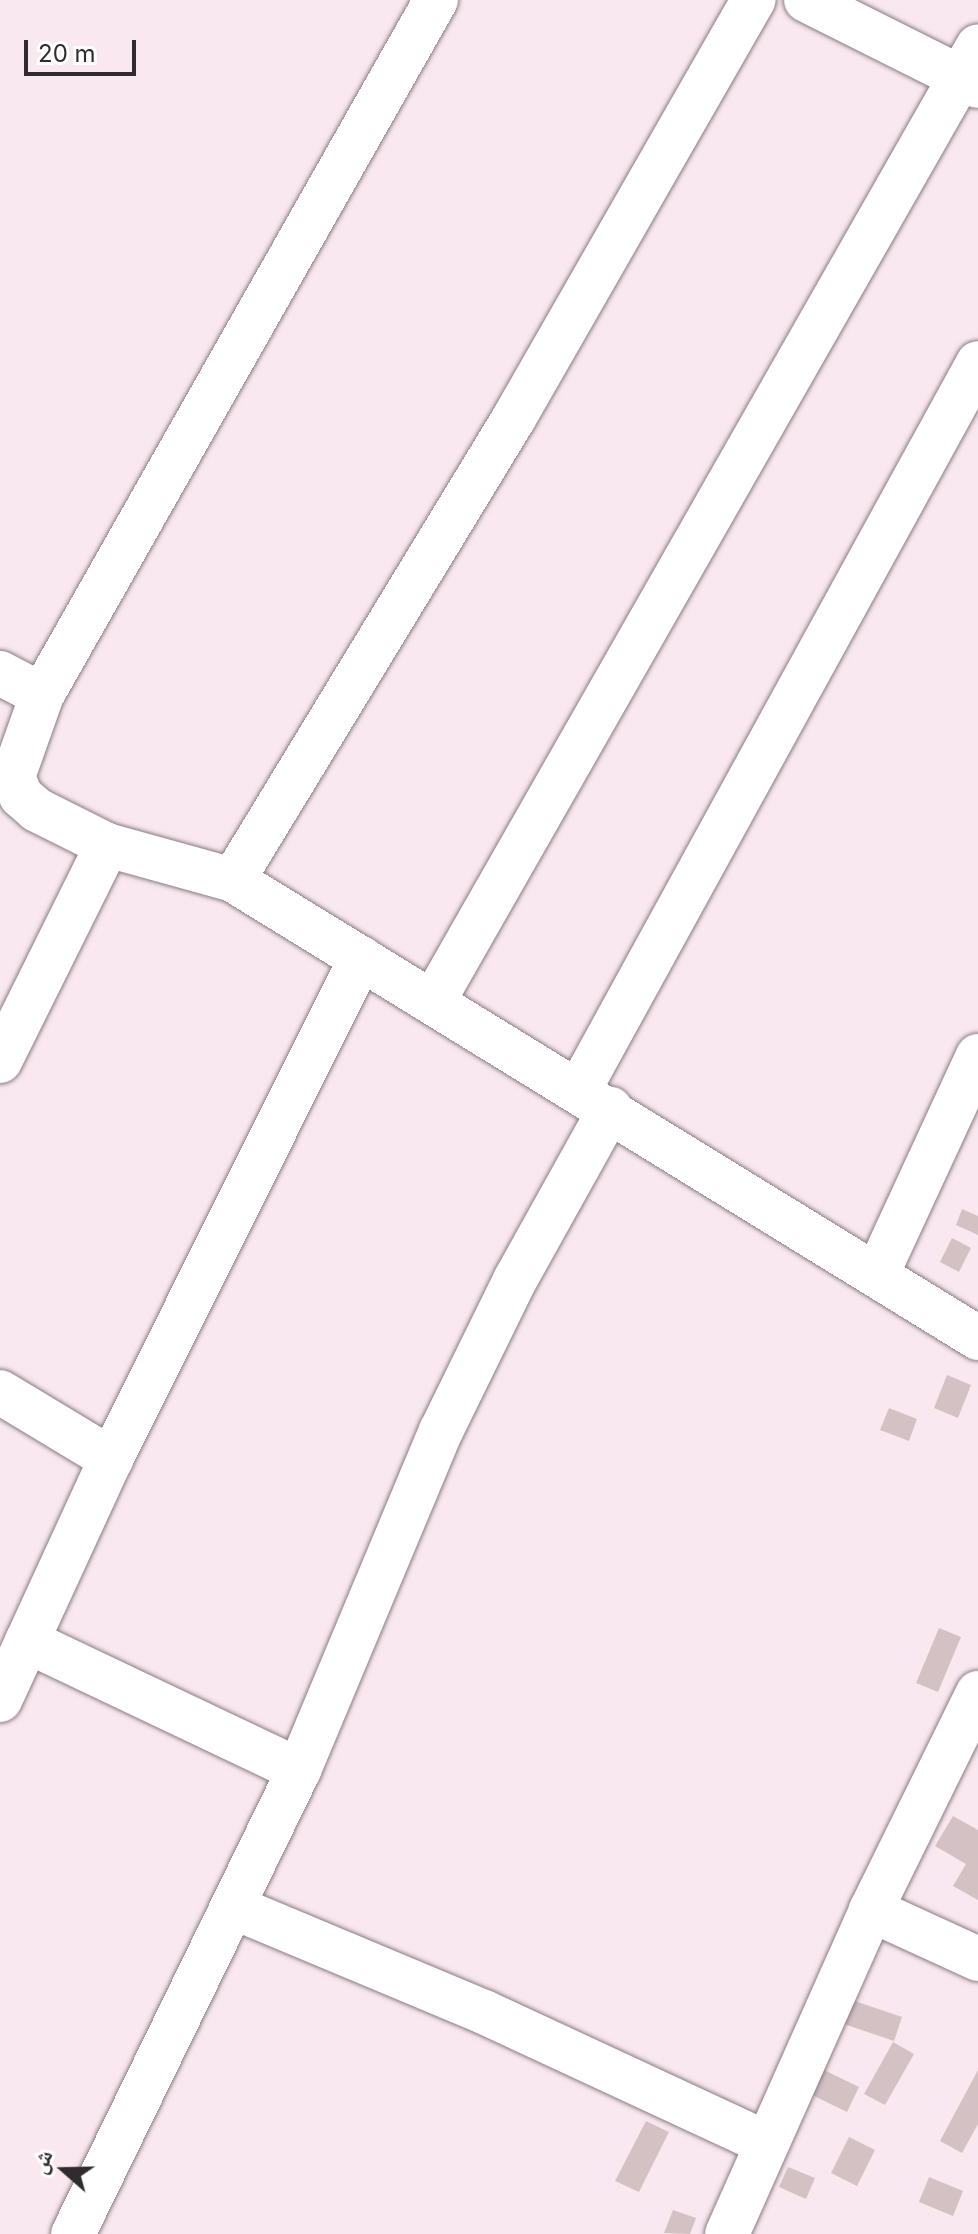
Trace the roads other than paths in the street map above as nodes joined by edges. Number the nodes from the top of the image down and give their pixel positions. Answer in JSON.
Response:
{"nodes":[{"id":1,"x":436,"y":0,"type":"edge"},
{"id":2,"x":753,"y":0,"type":"edge"},
{"id":3,"x":806,"y":0,"type":"edge"},
{"id":4,"x":972,"y":70,"type":"edge"},
{"id":5,"x":978,"y":363,"type":"edge"},
{"id":6,"x":0,"y":673,"type":"edge"},
{"id":7,"x":42,"y":695,"type":"junction"},
{"id":8,"x":107,"y":845,"type":"junction"},
{"id":9,"x":233,"y":880,"type":"junction"},
{"id":10,"x":361,"y":958,"type":"junction"},
{"id":11,"x":433,"y":1002,"type":"junction"},
{"id":12,"x":978,"y":1056,"type":"edge"},
{"id":13,"x":0,"y":1061,"type":"edge"},
{"id":14,"x":594,"y":1100,"type":"junction"},
{"id":15,"x":878,"y":1272,"type":"junction"},
{"id":16,"x":978,"y":1338,"type":"edge"},
{"id":17,"x":0,"y":1392,"type":"edge"},
{"id":18,"x":111,"y":1459,"type":"junction"},
{"id":19,"x":27,"y":1641,"type":"junction"},
{"id":20,"x":978,"y":1693,"type":"edge"},
{"id":21,"x":0,"y":1700,"type":"edge"},
{"id":22,"x":299,"y":1770,"type":"junction"},
{"id":23,"x":233,"y":1907,"type":"junction"},
{"id":24,"x":871,"y":1910,"type":"junction"},
{"id":25,"x":978,"y":1959,"type":"edge"},
{"id":26,"x":766,"y":2143,"type":"junction"},
{"id":27,"x":73,"y":2234,"type":"edge"},
{"id":28,"x":727,"y":2234,"type":"edge"}],
"edges":[{"from":1,"to":7,"type":"street"},
{"from":2,"to":9,"type":"street"},
{"from":3,"to":4,"type":"street"},
{"from":4,"to":11,"type":"street"},
{"from":5,"to":14,"type":"street"},
{"from":6,"to":7,"type":"street"},
{"from":7,"to":8,"type":"street"},
{"from":8,"to":9,"type":"street"},
{"from":8,"to":13,"type":"street"},
{"from":9,"to":10,"type":"street"},
{"from":10,"to":11,"type":"street"},
{"from":10,"to":18,"type":"street"},
{"from":11,"to":14,"type":"street"},
{"from":12,"to":15,"type":"street"},
{"from":14,"to":15,"type":"street"},
{"from":14,"to":22,"type":"street"},
{"from":15,"to":16,"type":"street"},
{"from":17,"to":18,"type":"street"},
{"from":18,"to":19,"type":"street"},
{"from":19,"to":21,"type":"street"},
{"from":19,"to":22,"type":"street"},
{"from":20,"to":24,"type":"street"},
{"from":22,"to":23,"type":"street"},
{"from":23,"to":26,"type":"street"},
{"from":23,"to":27,"type":"street"},
{"from":24,"to":25,"type":"street"},
{"from":24,"to":26,"type":"street"},
{"from":26,"to":28,"type":"street"}]}
